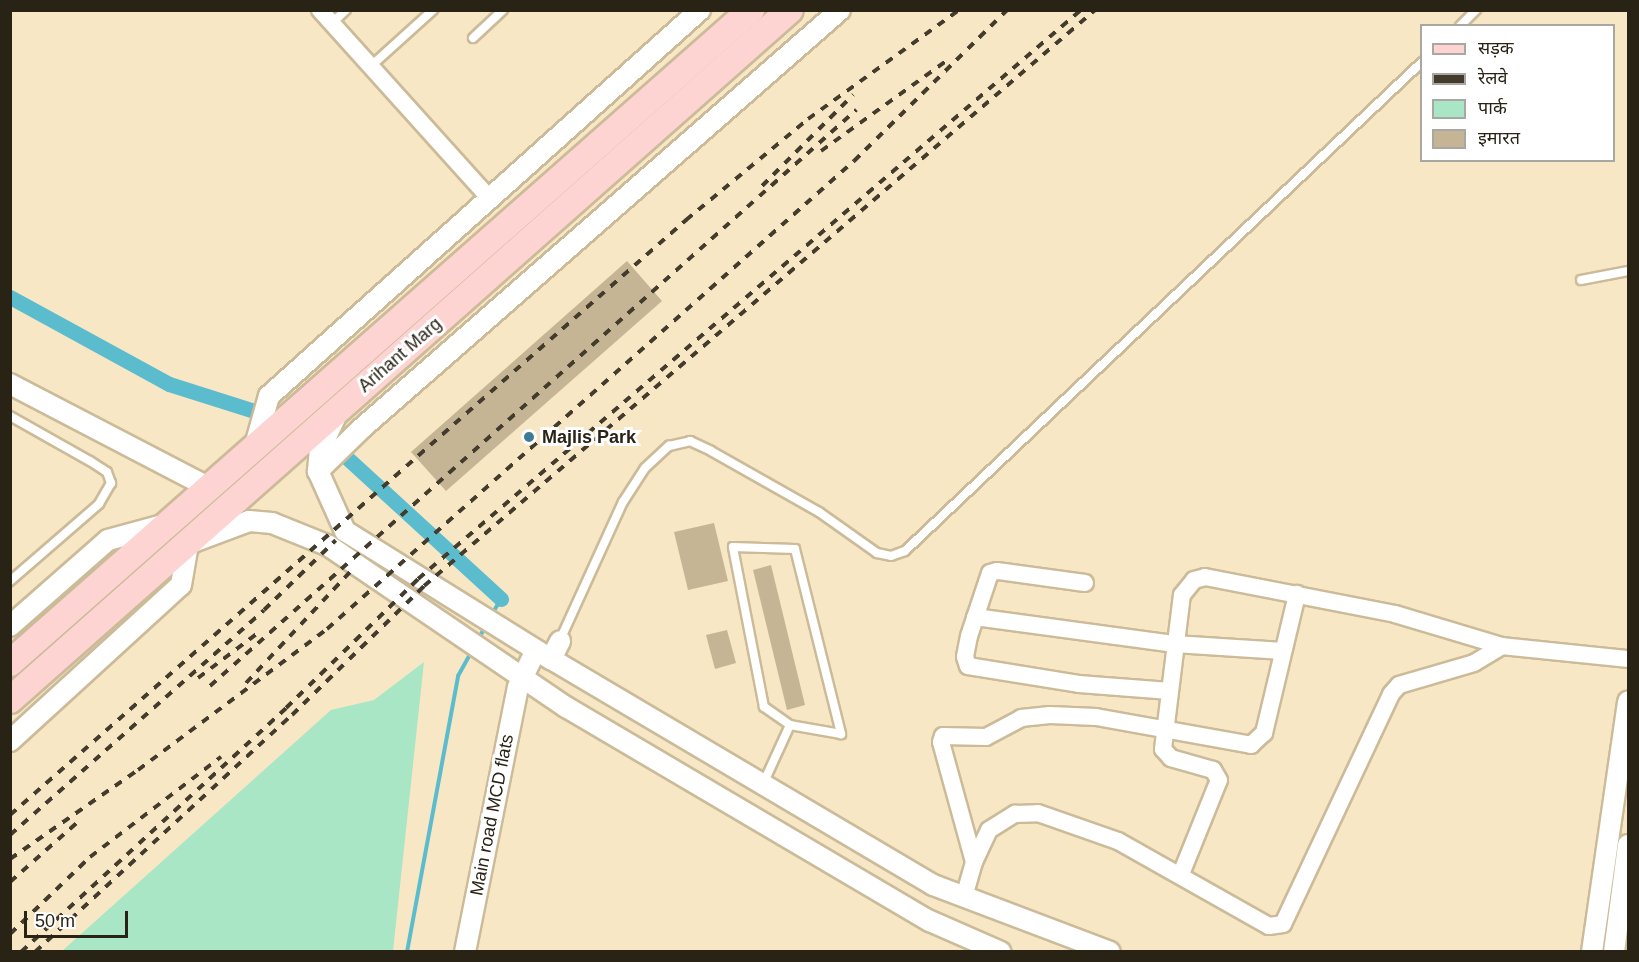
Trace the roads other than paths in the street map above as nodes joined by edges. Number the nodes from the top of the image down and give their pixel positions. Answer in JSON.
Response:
{"nodes":[{"id":1,"x":346,"y":10,"type":"edge"},
{"id":2,"x":433,"y":10,"type":"edge"},
{"id":3,"x":503,"y":10,"type":"edge"},
{"id":4,"x":700,"y":10,"type":"edge"},
{"id":5,"x":751,"y":10,"type":"edge"},
{"id":6,"x":790,"y":10,"type":"edge"},
{"id":7,"x":840,"y":10,"type":"edge"},
{"id":8,"x":1476,"y":10,"type":"edge"},
{"id":9,"x":326,"y":17,"type":"edge"},
{"id":10,"x":1462,"y":24,"type":"edge"},
{"id":11,"x":473,"y":38,"type":"dead end"},
{"id":12,"x":1420,"y":64,"type":"edge"},
{"id":13,"x":371,"y":66,"type":"junction"},
{"id":14,"x":678,"y":75,"type":"junction"},
{"id":15,"x":695,"y":94,"type":"junction"},
{"id":16,"x":489,"y":198,"type":"junction"},
{"id":17,"x":1629,"y":271,"type":"edge"},
{"id":18,"x":1581,"y":280,"type":"dead end"},
{"id":19,"x":10,"y":384,"type":"edge"},
{"id":20,"x":336,"y":412,"type":"junction"},
{"id":21,"x":10,"y":416,"type":"edge"},
{"id":22,"x":257,"y":444,"type":"junction"},
{"id":23,"x":323,"y":466,"type":"junction"},
{"id":24,"x":210,"y":488,"type":"junction"},
{"id":25,"x":170,"y":523,"type":"junction"},
{"id":26,"x":188,"y":544,"type":"junction"},
{"id":27,"x":10,"y":581,"type":"edge"},
{"id":28,"x":1084,"y":583,"type":"dead end"},
{"id":29,"x":1297,"y":594,"type":"junction"},
{"id":30,"x":975,"y":616,"type":"junction"},
{"id":31,"x":10,"y":626,"type":"edge"},
{"id":32,"x":560,"y":640,"type":"joint"},
{"id":33,"x":1175,"y":644,"type":"junction"},
{"id":34,"x":1502,"y":646,"type":"junction"},
{"id":35,"x":1283,"y":651,"type":"junction"},
{"id":36,"x":543,"y":655,"type":"junction"},
{"id":37,"x":1629,"y":659,"type":"edge"},
{"id":38,"x":10,"y":663,"type":"edge"},
{"id":39,"x":520,"y":678,"type":"junction"},
{"id":40,"x":1170,"y":691,"type":"junction"},
{"id":41,"x":10,"y":700,"type":"edge"},
{"id":42,"x":1629,"y":702,"type":"edge"},
{"id":43,"x":790,"y":725,"type":"junction"},
{"id":44,"x":1165,"y":729,"type":"junction"},
{"id":45,"x":10,"y":741,"type":"edge"},
{"id":46,"x":762,"y":787,"type":"junction"},
{"id":47,"x":1629,"y":845,"type":"edge"},
{"id":48,"x":974,"y":862,"type":"junction"},
{"id":49,"x":1181,"y":874,"type":"junction"},
{"id":50,"x":964,"y":897,"type":"junction"},
{"id":51,"x":465,"y":951,"type":"edge"},
{"id":52,"x":1001,"y":951,"type":"edge"},
{"id":53,"x":1110,"y":951,"type":"edge"},
{"id":54,"x":1592,"y":951,"type":"edge"},
{"id":55,"x":1614,"y":951,"type":"edge"}],
"edges":[{"from":1,"to":9,"type":"lane"},
{"from":2,"to":13,"type":"lane"},
{"from":3,"to":11,"type":"lane"},
{"from":4,"to":16,"type":"street"},
{"from":5,"to":14,"type":"main road","name":"Arihant Marg"},
{"from":6,"to":15,"type":"main road","name":"Arihant Marg"},
{"from":7,"to":23,"type":"street"},
{"from":8,"to":10,"type":"lane"},
{"from":9,"to":13,"type":"street"},
{"from":12,"to":32,"type":"lane"},
{"from":13,"to":16,"type":"street"},
{"from":14,"to":15,"type":"main road"},
{"from":14,"to":22,"type":"main road","name":"Arihant Marg"},
{"from":15,"to":20,"type":"main road","name":"Arihant Marg"},
{"from":16,"to":22,"type":"street"},
{"from":17,"to":18,"type":"lane"},
{"from":19,"to":24,"type":"street"},
{"from":20,"to":23,"type":"street"},
{"from":20,"to":26,"type":"main road","name":"Arihant Marg"},
{"from":21,"to":27,"type":"lane"},
{"from":22,"to":24,"type":"main road","name":"Arihant Marg"},
{"from":23,"to":36,"type":"street"},
{"from":24,"to":25,"type":"main road","name":"Arihant Marg"},
{"from":25,"to":31,"type":"street"},
{"from":25,"to":38,"type":"main road","name":"Arihant Marg"},
{"from":26,"to":39,"type":"street"},
{"from":26,"to":41,"type":"main road","name":"Arihant Marg"},
{"from":26,"to":45,"type":"street"},
{"from":28,"to":30,"type":"street"},
{"from":29,"to":33,"type":"street"},
{"from":29,"to":34,"type":"street"},
{"from":29,"to":35,"type":"street"},
{"from":30,"to":33,"type":"street"},
{"from":30,"to":40,"type":"street"},
{"from":32,"to":36,"type":"street","name":"Main road MCD flats"},
{"from":33,"to":35,"type":"street"},
{"from":33,"to":40,"type":"street"},
{"from":34,"to":37,"type":"street"},
{"from":34,"to":49,"type":"street"},
{"from":35,"to":44,"type":"street"},
{"from":36,"to":39,"type":"street","name":"Main road MCD flats"},
{"from":36,"to":46,"type":"street"},
{"from":39,"to":51,"type":"street","name":"Main road MCD flats"},
{"from":39,"to":52,"type":"street"},
{"from":40,"to":44,"type":"street"},
{"from":42,"to":54,"type":"street"},
{"from":43,"to":43,"type":"lane"},
{"from":43,"to":46,"type":"lane"},
{"from":44,"to":48,"type":"street"},
{"from":44,"to":49,"type":"street"},
{"from":46,"to":50,"type":"street"},
{"from":47,"to":55,"type":"street"},
{"from":48,"to":49,"type":"street"},
{"from":48,"to":50,"type":"street"},
{"from":50,"to":53,"type":"street"}]}
